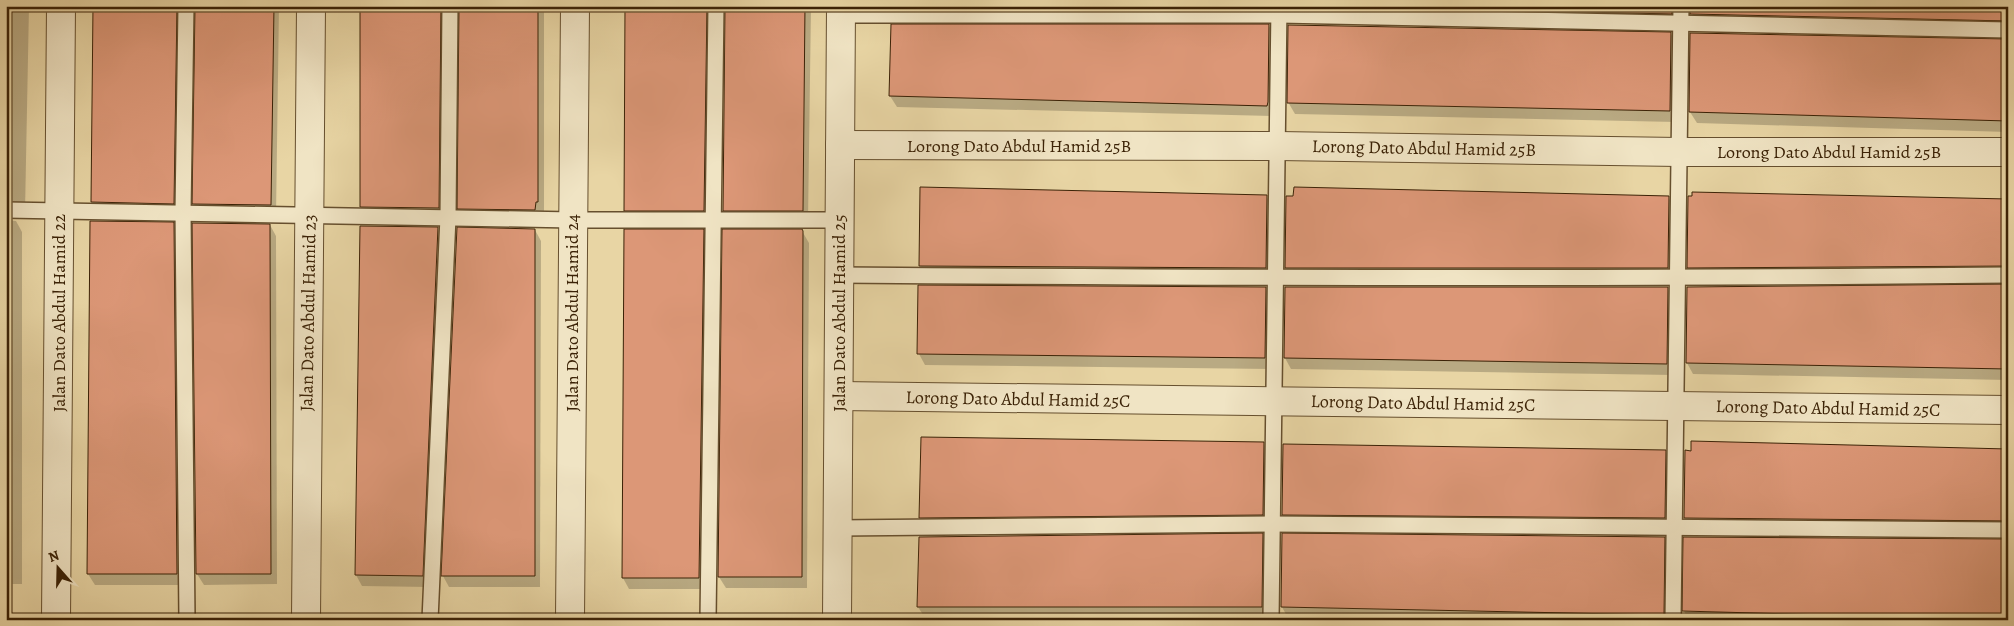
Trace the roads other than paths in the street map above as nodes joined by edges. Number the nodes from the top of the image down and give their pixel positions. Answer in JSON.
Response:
{"nodes":[{"id":1,"x":61,"y":6,"type":"edge"},
{"id":2,"x":186,"y":6,"type":"edge"},
{"id":3,"x":311,"y":6,"type":"edge"},
{"id":4,"x":450,"y":6,"type":"edge"},
{"id":5,"x":575,"y":6,"type":"edge"},
{"id":6,"x":716,"y":6,"type":"edge"},
{"id":7,"x":1681,"y":6,"type":"edge"},
{"id":8,"x":841,"y":11,"type":"edge"},
{"id":9,"x":1279,"y":11,"type":"edge"},
{"id":10,"x":1681,"y":24,"type":"junction"},
{"id":11,"x":2008,"y":30,"type":"edge"},
{"id":12,"x":840,"y":146,"type":"junction"},
{"id":13,"x":1278,"y":146,"type":"junction"},
{"id":14,"x":1679,"y":152,"type":"junction"},
{"id":15,"x":2008,"y":152,"type":"edge"},
{"id":16,"x":6,"y":210,"type":"edge"},
{"id":17,"x":59,"y":210,"type":"junction"},
{"id":18,"x":183,"y":212,"type":"junction"},
{"id":19,"x":309,"y":214,"type":"junction"},
{"id":20,"x":448,"y":217,"type":"junction"},
{"id":21,"x":573,"y":220,"type":"junction"},
{"id":22,"x":713,"y":220,"type":"junction"},
{"id":23,"x":840,"y":220,"type":"junction"},
{"id":24,"x":839,"y":275,"type":"junction"},
{"id":25,"x":2008,"y":275,"type":"edge"},
{"id":26,"x":1276,"y":278,"type":"junction"},
{"id":27,"x":1677,"y":279,"type":"junction"},
{"id":28,"x":839,"y":396,"type":"junction"},
{"id":29,"x":1274,"y":402,"type":"junction"},
{"id":30,"x":1676,"y":406,"type":"junction"},
{"id":31,"x":2008,"y":410,"type":"edge"},
{"id":32,"x":1272,"y":524,"type":"junction"},
{"id":33,"x":838,"y":528,"type":"junction"},
{"id":34,"x":1674,"y":528,"type":"junction"},
{"id":35,"x":2008,"y":530,"type":"edge"},
{"id":36,"x":56,"y":620,"type":"edge"},
{"id":37,"x":187,"y":620,"type":"edge"},
{"id":38,"x":306,"y":620,"type":"edge"},
{"id":39,"x":430,"y":620,"type":"edge"},
{"id":40,"x":570,"y":620,"type":"edge"},
{"id":41,"x":708,"y":620,"type":"edge"},
{"id":42,"x":837,"y":620,"type":"edge"},
{"id":43,"x":1271,"y":620,"type":"edge"},
{"id":44,"x":1673,"y":620,"type":"edge"}],
"edges":[{"from":1,"to":17,"type":"street","name":"Jalan Dato Abdul Hamid 22"},
{"from":2,"to":18,"type":"lane"},
{"from":3,"to":19,"type":"street","name":"Jalan Dato Abdul Hamid 23"},
{"from":4,"to":20,"type":"lane"},
{"from":5,"to":21,"type":"street","name":"Jalan Dato Abdul Hamid 24"},
{"from":6,"to":22,"type":"lane"},
{"from":7,"to":10,"type":"lane"},
{"from":8,"to":9,"type":"lane"},
{"from":8,"to":12,"type":"street","name":"Jalan Dato Abdul Hamid 25"},
{"from":9,"to":10,"type":"lane"},
{"from":9,"to":13,"type":"lane"},
{"from":10,"to":11,"type":"lane"},
{"from":10,"to":14,"type":"lane"},
{"from":12,"to":13,"type":"street","name":"Lorong Dato Abdul Hamid 25B"},
{"from":12,"to":23,"type":"street","name":"Jalan Dato Abdul Hamid 25"},
{"from":13,"to":14,"type":"street","name":"Lorong Dato Abdul Hamid 25B"},
{"from":13,"to":26,"type":"lane"},
{"from":14,"to":15,"type":"street","name":"Lorong Dato Abdul Hamid 25B"},
{"from":14,"to":27,"type":"lane"},
{"from":16,"to":17,"type":"lane"},
{"from":17,"to":18,"type":"lane"},
{"from":17,"to":36,"type":"street","name":"Jalan Dato Abdul Hamid 22"},
{"from":18,"to":19,"type":"lane"},
{"from":18,"to":37,"type":"lane"},
{"from":19,"to":20,"type":"lane"},
{"from":19,"to":38,"type":"street","name":"Jalan Dato Abdul Hamid 23"},
{"from":20,"to":21,"type":"lane"},
{"from":20,"to":39,"type":"lane"},
{"from":21,"to":22,"type":"lane"},
{"from":21,"to":40,"type":"street","name":"Jalan Dato Abdul Hamid 24"},
{"from":22,"to":23,"type":"lane"},
{"from":22,"to":41,"type":"lane"},
{"from":23,"to":24,"type":"street","name":"Jalan Dato Abdul Hamid 25"},
{"from":24,"to":26,"type":"lane"},
{"from":24,"to":28,"type":"street","name":"Jalan Dato Abdul Hamid 25"},
{"from":25,"to":27,"type":"lane"},
{"from":26,"to":27,"type":"lane"},
{"from":26,"to":29,"type":"lane"},
{"from":27,"to":30,"type":"lane"},
{"from":28,"to":29,"type":"street","name":"Lorong Dato Abdul Hamid 25C"},
{"from":28,"to":33,"type":"street","name":"Jalan Dato Abdul Hamid 25"},
{"from":29,"to":30,"type":"street","name":"Lorong Dato Abdul Hamid 25C"},
{"from":29,"to":32,"type":"lane"},
{"from":30,"to":31,"type":"street","name":"Lorong Dato Abdul Hamid 25C"},
{"from":30,"to":34,"type":"lane"},
{"from":32,"to":33,"type":"lane"},
{"from":32,"to":34,"type":"lane"},
{"from":32,"to":43,"type":"lane"},
{"from":33,"to":42,"type":"street","name":"Jalan Dato Abdul Hamid 25"},
{"from":34,"to":35,"type":"lane"},
{"from":34,"to":44,"type":"lane"}]}
